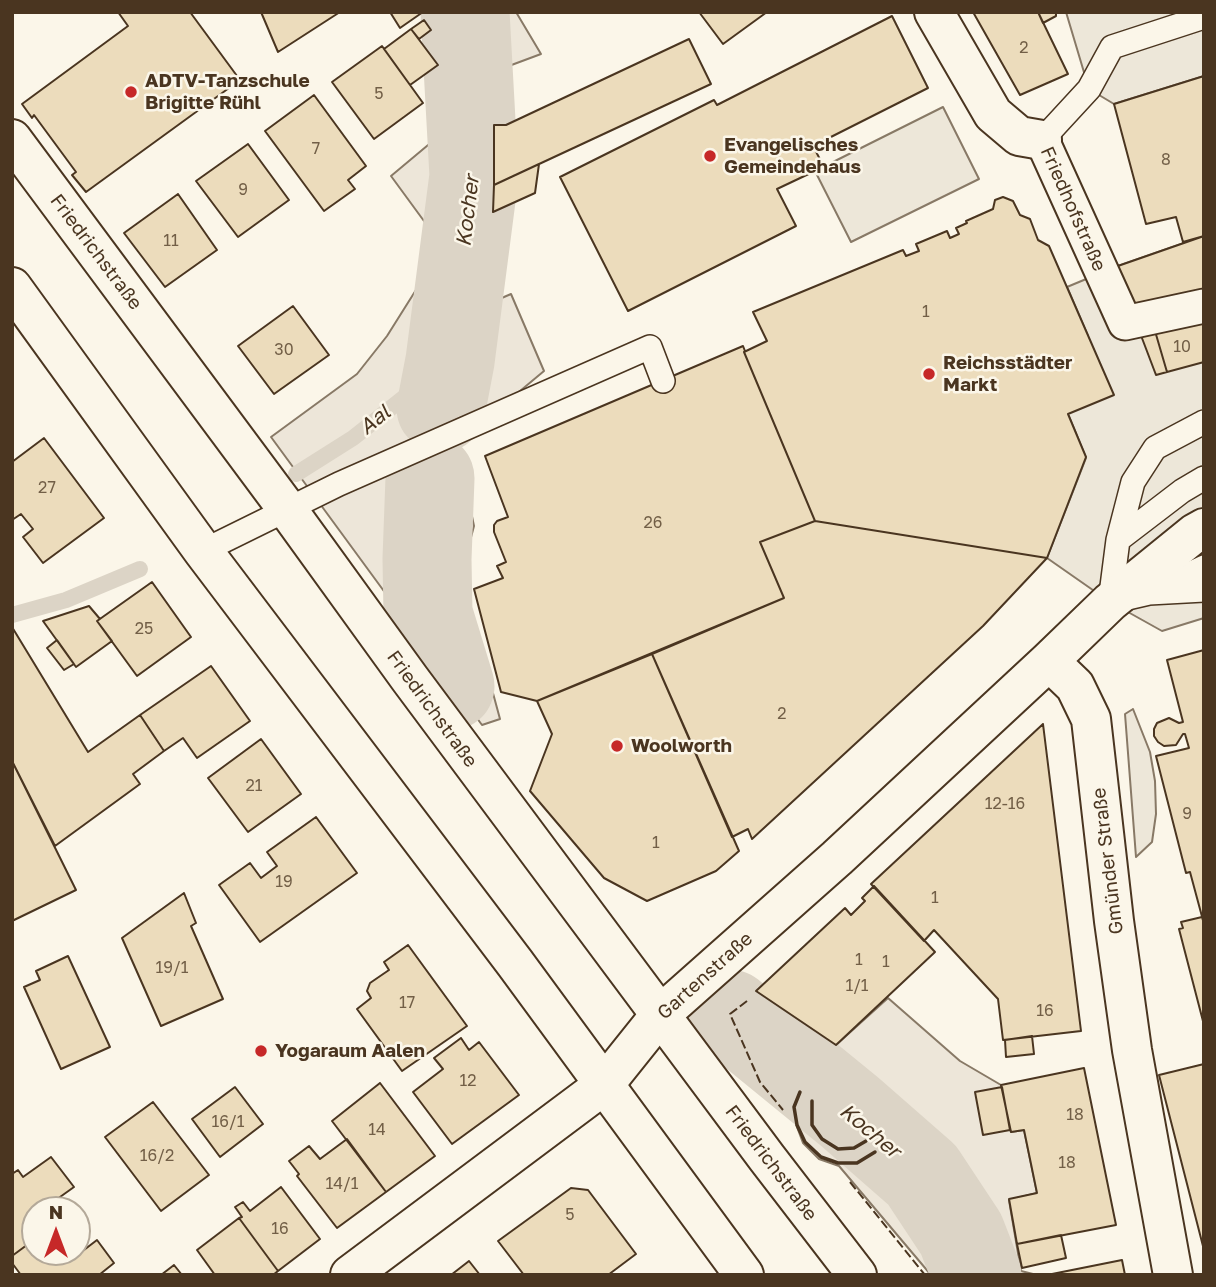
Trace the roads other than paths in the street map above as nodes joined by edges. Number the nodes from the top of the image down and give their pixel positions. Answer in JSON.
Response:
{"nodes":[{"id":1,"x":934,"y":12,"type":"edge"},
{"id":2,"x":1204,"y":17,"type":"edge"},
{"id":3,"x":12,"y":139,"type":"edge"},
{"id":4,"x":1042,"y":140,"type":"junction"},
{"id":5,"x":12,"y":286,"type":"edge"},
{"id":6,"x":1204,"y":306,"type":"edge"},
{"id":7,"x":663,"y":381,"type":"dead end"},
{"id":8,"x":1204,"y":422,"type":"edge"},
{"id":9,"x":1204,"y":478,"type":"edge"},
{"id":10,"x":287,"y":509,"type":"junction"},
{"id":11,"x":1204,"y":528,"type":"edge"},
{"id":12,"x":1118,"y":540,"type":"junction"},
{"id":13,"x":204,"y":551,"type":"junction"},
{"id":14,"x":1204,"y":567,"type":"edge"},
{"id":15,"x":1204,"y":590,"type":"edge"},
{"id":16,"x":1149,"y":593,"type":"junction"},
{"id":17,"x":1110,"y":602,"type":"junction"},
{"id":18,"x":1049,"y":661,"type":"junction"},
{"id":19,"x":660,"y":1015,"type":"junction"},
{"id":20,"x":604,"y":1085,"type":"junction"},
{"id":21,"x":351,"y":1275,"type":"edge"},
{"id":22,"x":744,"y":1275,"type":"edge"},
{"id":23,"x":857,"y":1275,"type":"edge"},
{"id":24,"x":1173,"y":1275,"type":"edge"}],
"edges":[{"from":1,"to":4,"type":"main road","name":"Friedhofstraße"},
{"from":2,"to":4,"type":"lane"},
{"from":3,"to":10,"type":"main road","name":"Friedrichstraße"},
{"from":4,"to":6,"type":"street","name":"Friedhofstraße"},
{"from":5,"to":13,"type":"main road"},
{"from":7,"to":10,"type":"lane"},
{"from":8,"to":12,"type":"lane"},
{"from":9,"to":12,"type":"lane"},
{"from":10,"to":13,"type":"lane"},
{"from":10,"to":19,"type":"main road","name":"Friedrichstraße"},
{"from":11,"to":17,"type":"main road"},
{"from":12,"to":17,"type":"lane"},
{"from":13,"to":20,"type":"main road"},
{"from":14,"to":16,"type":"lane"},
{"from":15,"to":16,"type":"lane"},
{"from":16,"to":17,"type":"lane"},
{"from":17,"to":18,"type":"main road"},
{"from":18,"to":19,"type":"main road","name":"Gartenstraße"},
{"from":18,"to":24,"type":"main road","name":"Gmünder Straße"},
{"from":19,"to":20,"type":"main road","name":"Gartenstraße"},
{"from":19,"to":23,"type":"main road","name":"Friedrichstraße"},
{"from":20,"to":21,"type":"main road","name":"Gartenstraße"},
{"from":20,"to":22,"type":"main road"}]}
